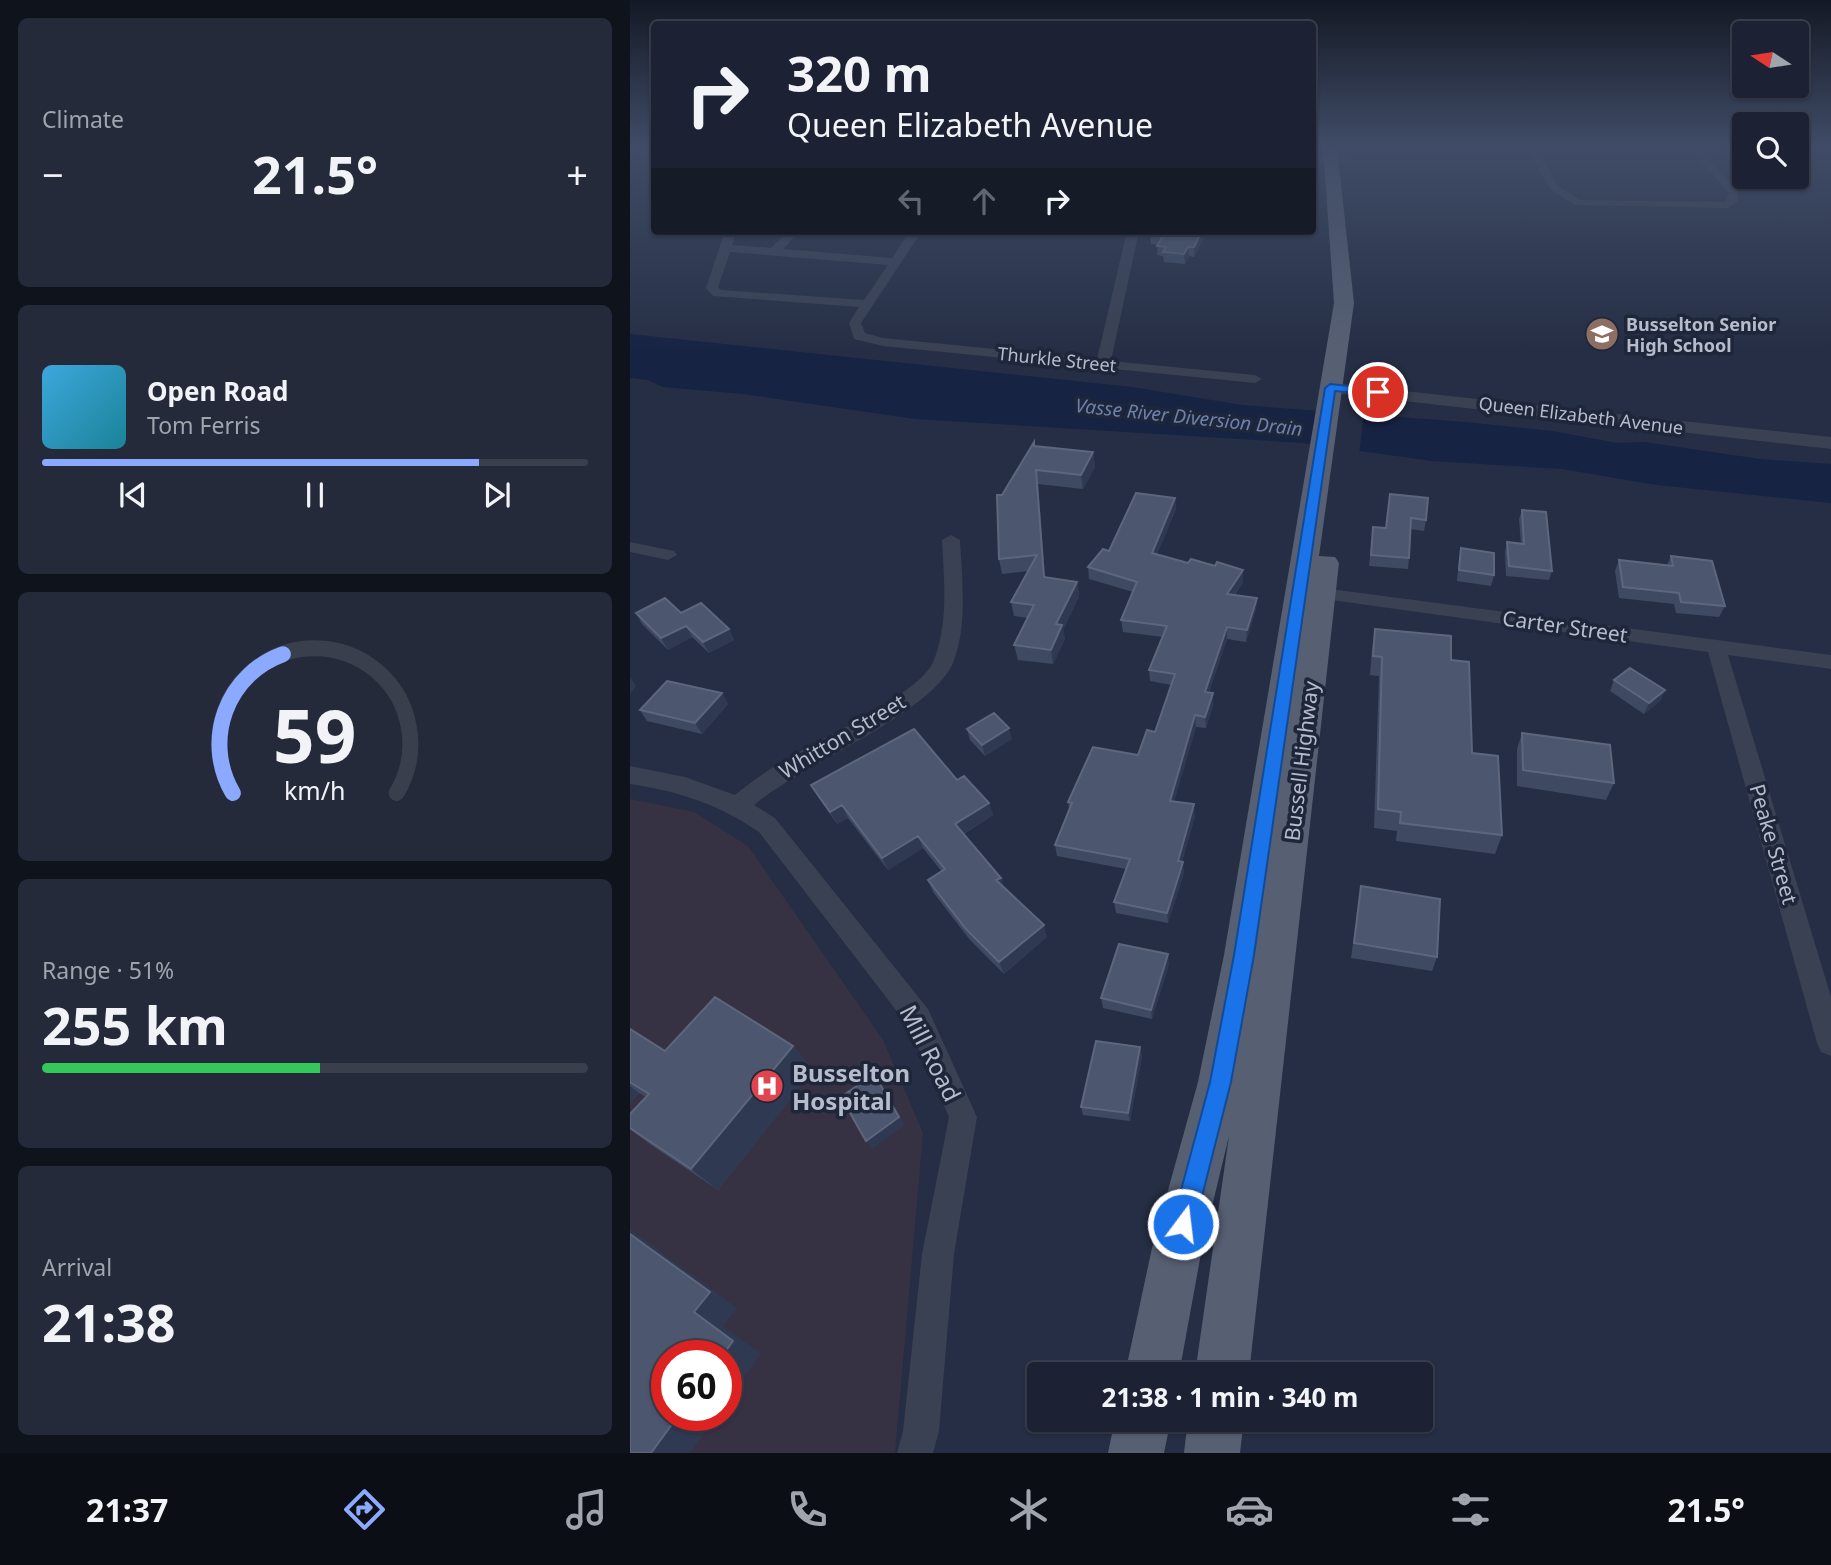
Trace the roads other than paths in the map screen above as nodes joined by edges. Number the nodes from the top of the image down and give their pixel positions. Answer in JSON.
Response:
{"nodes":[{"id":1,"x":1347,"y":215,"type":"edge"},
{"id":2,"x":730,"y":235,"type":"edge"},
{"id":3,"x":790,"y":235,"type":"edge"},
{"id":4,"x":914,"y":235,"type":"edge"},
{"id":5,"x":1132,"y":235,"type":"edge"},
{"id":6,"x":726,"y":248,"type":"junction"},
{"id":7,"x":776,"y":250,"type":"junction"},
{"id":8,"x":897,"y":262,"type":"junction"},
{"id":9,"x":869,"y":304,"type":"junction"},
{"id":10,"x":1103,"y":364,"type":"junction"},
{"id":11,"x":1255,"y":379,"type":"dead end"},
{"id":12,"x":1339,"y":399,"type":"junction"},
{"id":13,"x":1831,"y":443,"type":"edge"},
{"id":14,"x":951,"y":540,"type":"dead end"},
{"id":15,"x":630,"y":547,"type":"edge"},
{"id":16,"x":668,"y":555,"type":"dead end"},
{"id":17,"x":1310,"y":592,"type":"junction"},
{"id":18,"x":1716,"y":646,"type":"junction"},
{"id":19,"x":1831,"y":662,"type":"edge"},
{"id":20,"x":630,"y":775,"type":"edge"},
{"id":21,"x":738,"y":804,"type":"junction"},
{"id":22,"x":1831,"y":1043,"type":"edge"},
{"id":23,"x":1154,"y":1362,"type":"edge"},
{"id":24,"x":1223,"y":1362,"type":"edge"},
{"id":25,"x":1140,"y":1432,"type":"edge"},
{"id":26,"x":1214,"y":1432,"type":"edge"},
{"id":27,"x":922,"y":1446,"type":"edge"},
{"id":28,"x":1136,"y":1453,"type":"edge"},
{"id":29,"x":1212,"y":1453,"type":"edge"}],
"edges":[{"from":1,"to":12,"type":"main road","name":"Bussell Highway"},
{"from":2,"to":6,"type":"street"},
{"from":3,"to":7,"type":"street"},
{"from":4,"to":8,"type":"street"},
{"from":5,"to":10,"type":"street"},
{"from":6,"to":7,"type":"street"},
{"from":6,"to":9,"type":"street"},
{"from":7,"to":8,"type":"street"},
{"from":8,"to":9,"type":"street"},
{"from":9,"to":10,"type":"street","name":"Thurkle Street"},
{"from":10,"to":11,"type":"street","name":"Thurkle Street"},
{"from":12,"to":13,"type":"street","name":"Queen Elizabeth Avenue"},
{"from":12,"to":17,"type":"main road","name":"Bussell Highway"},
{"from":14,"to":21,"type":"street","name":"Whitton Street"},
{"from":15,"to":16,"type":"street"},
{"from":17,"to":18,"type":"street","name":"Carter Street"},
{"from":17,"to":23,"type":"main road","name":"Bussell Highway"},
{"from":17,"to":24,"type":"main road","name":"Bussell Highway"},
{"from":18,"to":19,"type":"street","name":"Carter Street"},
{"from":18,"to":22,"type":"street","name":"Peake Street"},
{"from":20,"to":21,"type":"street","name":"Mill Road"},
{"from":21,"to":27,"type":"street","name":"Mill Road"},
{"from":25,"to":28,"type":"main road"},
{"from":26,"to":29,"type":"main road"}]}
